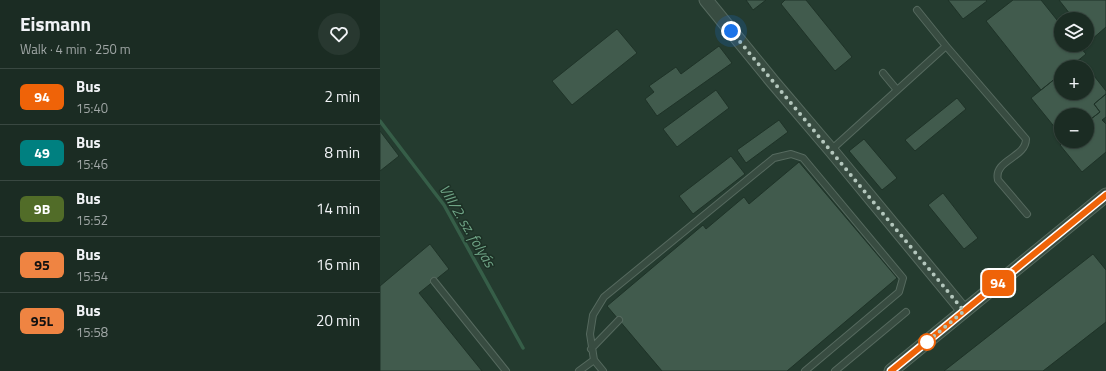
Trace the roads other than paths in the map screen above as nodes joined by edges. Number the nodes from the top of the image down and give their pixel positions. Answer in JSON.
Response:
{"nodes":[{"id":1,"x":706,"y":0,"type":"edge"},
{"id":2,"x":917,"y":10,"type":"dead end"},
{"id":3,"x":946,"y":46,"type":"junction"},
{"id":4,"x":882,"y":73,"type":"dead end"},
{"id":5,"x":897,"y":90,"type":"junction"},
{"id":6,"x":831,"y":150,"type":"junction"},
{"id":7,"x":1106,"y":195,"type":"edge"},
{"id":8,"x":1027,"y":214,"type":"dead end"},
{"id":9,"x":434,"y":281,"type":"dead end"},
{"id":10,"x":964,"y":311,"type":"junction"},
{"id":11,"x":906,"y":312,"type":"dead end"},
{"id":12,"x":619,"y":320,"type":"dead end"},
{"id":13,"x":591,"y":349,"type":"junction"},
{"id":14,"x":594,"y":360,"type":"junction"},
{"id":15,"x":506,"y":371,"type":"edge"},
{"id":16,"x":579,"y":371,"type":"edge"},
{"id":17,"x":603,"y":371,"type":"edge"},
{"id":18,"x":805,"y":371,"type":"edge"},
{"id":19,"x":835,"y":371,"type":"edge"},
{"id":20,"x":891,"y":371,"type":"edge"}],
"edges":[{"from":1,"to":6,"type":"street"},
{"from":2,"to":3,"type":"lane"},
{"from":3,"to":5,"type":"lane"},
{"from":3,"to":8,"type":"lane"},
{"from":4,"to":5,"type":"lane"},
{"from":5,"to":6,"type":"lane"},
{"from":6,"to":10,"type":"street"},
{"from":7,"to":10,"type":"street"},
{"from":9,"to":15,"type":"lane"},
{"from":10,"to":20,"type":"street"},
{"from":11,"to":19,"type":"lane"},
{"from":12,"to":13,"type":"lane"},
{"from":13,"to":14,"type":"lane"},
{"from":13,"to":18,"type":"lane"},
{"from":14,"to":16,"type":"lane"},
{"from":14,"to":17,"type":"lane"}]}
